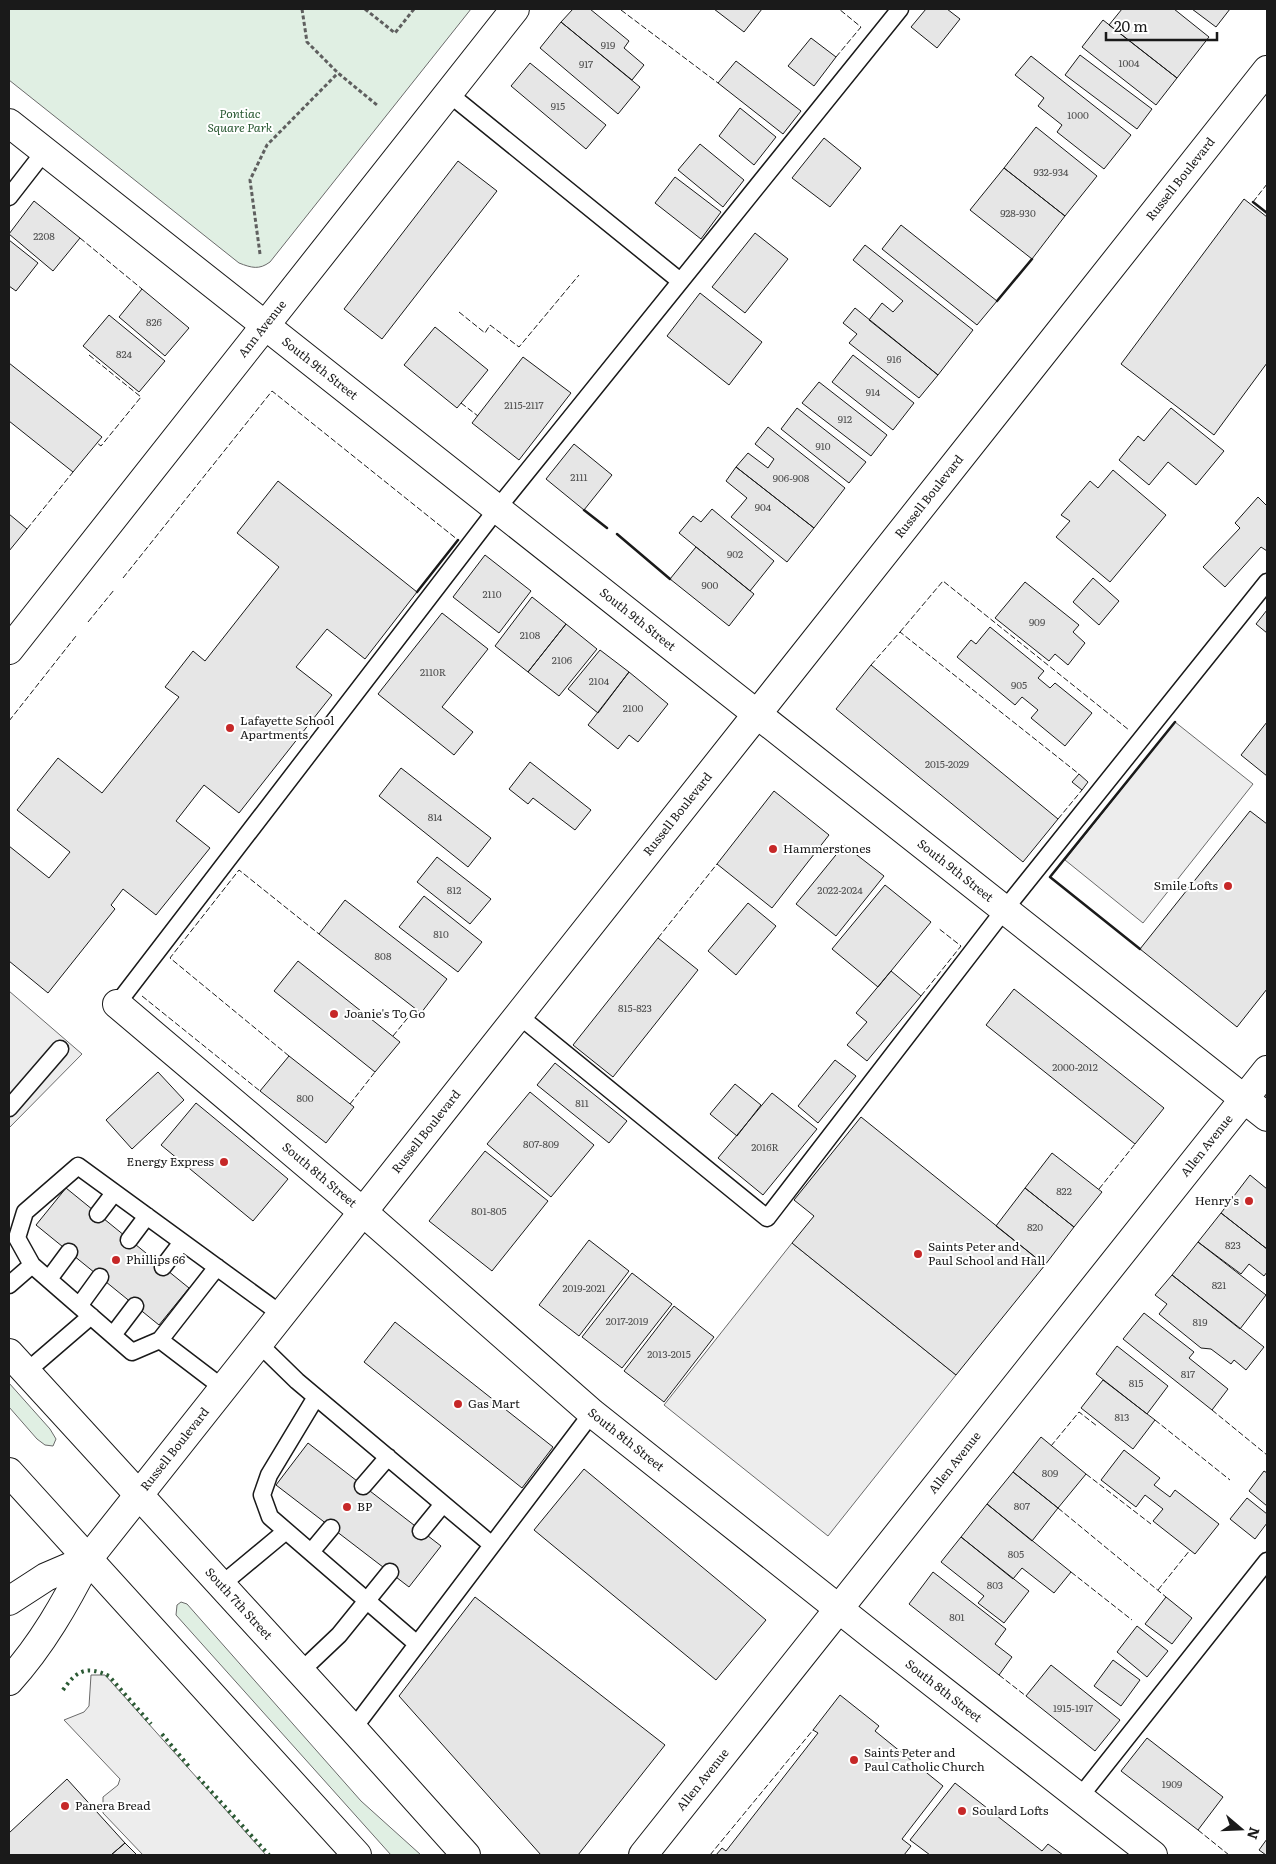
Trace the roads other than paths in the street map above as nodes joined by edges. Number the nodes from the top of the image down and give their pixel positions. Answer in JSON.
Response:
{"nodes":[{"id":1,"x":515,"y":9,"type":"edge"},
{"id":2,"x":900,"y":9,"type":"edge"},
{"id":3,"x":1267,"y":70,"type":"edge"},
{"id":4,"x":448,"y":94,"type":"junction"},
{"id":5,"x":9,"y":123,"type":"edge"},
{"id":6,"x":44,"y":152,"type":"junction"},
{"id":7,"x":9,"y":197,"type":"edge"},
{"id":8,"x":680,"y":281,"type":"junction"},
{"id":9,"x":266,"y":325,"type":"junction"},
{"id":10,"x":497,"y":509,"type":"junction"},
{"id":11,"x":1267,"y":582,"type":"edge"},
{"id":12,"x":9,"y":650,"type":"edge"},
{"id":13,"x":757,"y":714,"type":"junction"},
{"id":14,"x":1005,"y":909,"type":"junction"},
{"id":15,"x":116,"y":1004,"type":"joint"},
{"id":16,"x":518,"y":1016,"type":"junction"},
{"id":17,"x":60,"y":1050,"type":"dead end"},
{"id":18,"x":1267,"y":1070,"type":"edge"},
{"id":19,"x":1244,"y":1098,"type":"junction"},
{"id":20,"x":9,"y":1108,"type":"edge"},
{"id":21,"x":1267,"y":1117,"type":"edge"},
{"id":22,"x":114,"y":1192,"type":"junction"},
{"id":23,"x":363,"y":1212,"type":"junction"},
{"id":24,"x":98,"y":1214,"type":"dead end"},
{"id":25,"x":147,"y":1216,"type":"junction"},
{"id":26,"x":129,"y":1240,"type":"dead end"},
{"id":27,"x":182,"y":1242,"type":"junction"},
{"id":28,"x":70,"y":1252,"type":"dead end"},
{"id":29,"x":32,"y":1265,"type":"junction"},
{"id":30,"x":163,"y":1267,"type":"dead end"},
{"id":31,"x":217,"y":1267,"type":"junction"},
{"id":32,"x":100,"y":1277,"type":"dead end"},
{"id":33,"x":49,"y":1279,"type":"junction"},
{"id":34,"x":9,"y":1285,"type":"edge"},
{"id":35,"x":135,"y":1306,"type":"dead end"},
{"id":36,"x":85,"y":1311,"type":"junction"},
{"id":37,"x":281,"y":1314,"type":"junction"},
{"id":38,"x":113,"y":1335,"type":"junction"},
{"id":39,"x":160,"y":1340,"type":"junction"},
{"id":40,"x":258,"y":1343,"type":"junction"},
{"id":41,"x":17,"y":1363,"type":"edge"},
{"id":42,"x":223,"y":1388,"type":"junction"},
{"id":43,"x":316,"y":1397,"type":"junction"},
{"id":44,"x":592,"y":1413,"type":"junction"},
{"id":45,"x":388,"y":1457,"type":"junction"},
{"id":46,"x":9,"y":1472,"type":"edge"},
{"id":47,"x":363,"y":1486,"type":"dead end"},
{"id":48,"x":138,"y":1494,"type":"junction"},
{"id":49,"x":443,"y":1504,"type":"junction"},
{"id":50,"x":331,"y":1528,"type":"dead end"},
{"id":51,"x":286,"y":1531,"type":"junction"},
{"id":52,"x":422,"y":1531,"type":"dead end"},
{"id":53,"x":492,"y":1545,"type":"junction"},
{"id":54,"x":311,"y":1552,"type":"junction"},
{"id":55,"x":88,"y":1559,"type":"junction"},
{"id":56,"x":1267,"y":1561,"type":"edge"},
{"id":57,"x":390,"y":1572,"type":"dead end"},
{"id":58,"x":221,"y":1585,"type":"junction"},
{"id":59,"x":9,"y":1601,"type":"edge"},
{"id":60,"x":368,"y":1601,"type":"junction"},
{"id":61,"x":839,"y":1609,"type":"junction"},
{"id":62,"x":417,"y":1644,"type":"junction"},
{"id":63,"x":300,"y":1672,"type":"junction"},
{"id":64,"x":9,"y":1681,"type":"edge"},
{"id":65,"x":353,"y":1729,"type":"junction"},
{"id":66,"x":1079,"y":1798,"type":"junction"},
{"id":67,"x":356,"y":1855,"type":"edge"},
{"id":68,"x":466,"y":1855,"type":"edge"},
{"id":69,"x":643,"y":1855,"type":"edge"},
{"id":70,"x":1153,"y":1855,"type":"edge"}],
"edges":[{"from":1,"to":4,"type":"street","name":"Ann Avenue"},
{"from":2,"to":8,"type":"lane"},
{"from":3,"to":13,"type":"street","name":"Russell Boulevard"},
{"from":4,"to":8,"type":"lane"},
{"from":4,"to":9,"type":"street","name":"Ann Avenue"},
{"from":5,"to":6,"type":"street","name":"South 9th Street"},
{"from":6,"to":7,"type":"lane"},
{"from":6,"to":9,"type":"street","name":"South 9th Street"},
{"from":8,"to":10,"type":"lane"},
{"from":9,"to":10,"type":"street","name":"South 9th Street"},
{"from":9,"to":12,"type":"street","name":"Ann Avenue"},
{"from":10,"to":13,"type":"street","name":"South 9th Street"},
{"from":10,"to":15,"type":"lane"},
{"from":11,"to":14,"type":"lane"},
{"from":13,"to":14,"type":"street","name":"South 9th Street"},
{"from":13,"to":16,"type":"street","name":"Russell Boulevard"},
{"from":14,"to":16,"type":"lane"},
{"from":14,"to":19,"type":"street","name":"South 9th Street"},
{"from":15,"to":23,"type":"street","name":"South 8th Street"},
{"from":16,"to":23,"type":"street","name":"Russell Boulevard"},
{"from":17,"to":20,"type":"lane"},
{"from":18,"to":19,"type":"street","name":"Allen Avenue"},
{"from":19,"to":21,"type":"street","name":"South 9th Street"},
{"from":19,"to":61,"type":"street","name":"Allen Avenue"},
{"from":22,"to":24,"type":"lane"},
{"from":22,"to":25,"type":"lane"},
{"from":22,"to":29,"type":"lane"},
{"from":23,"to":37,"type":"street","name":"Russell Boulevard"},
{"from":23,"to":44,"type":"street","name":"South 8th Street"},
{"from":25,"to":26,"type":"lane"},
{"from":25,"to":27,"type":"lane"},
{"from":27,"to":30,"type":"lane"},
{"from":27,"to":31,"type":"lane"},
{"from":28,"to":33,"type":"lane"},
{"from":29,"to":33,"type":"lane"},
{"from":29,"to":34,"type":"lane"},
{"from":31,"to":37,"type":"lane"},
{"from":31,"to":39,"type":"lane"},
{"from":32,"to":36,"type":"lane"},
{"from":33,"to":36,"type":"lane"},
{"from":35,"to":38,"type":"lane"},
{"from":36,"to":38,"type":"lane"},
{"from":36,"to":41,"type":"lane"},
{"from":37,"to":40,"type":"street","name":"Russell Boulevard"},
{"from":38,"to":39,"type":"lane"},
{"from":39,"to":42,"type":"lane"},
{"from":40,"to":42,"type":"street","name":"Russell Boulevard"},
{"from":40,"to":43,"type":"lane"},
{"from":41,"to":48,"type":"street","name":"South 7th Street"},
{"from":42,"to":48,"type":"street","name":"Russell Boulevard"},
{"from":43,"to":45,"type":"lane"},
{"from":43,"to":51,"type":"lane"},
{"from":44,"to":53,"type":"lane"},
{"from":44,"to":61,"type":"street","name":"South 8th Street"},
{"from":45,"to":47,"type":"lane"},
{"from":45,"to":49,"type":"lane"},
{"from":46,"to":55,"type":"street"},
{"from":48,"to":55,"type":"street","name":"Russell Boulevard"},
{"from":48,"to":58,"type":"street","name":"South 7th Street"},
{"from":49,"to":52,"type":"lane"},
{"from":49,"to":53,"type":"lane"},
{"from":50,"to":54,"type":"lane"},
{"from":51,"to":54,"type":"lane"},
{"from":51,"to":58,"type":"lane"},
{"from":53,"to":62,"type":"lane"},
{"from":54,"to":60,"type":"lane"},
{"from":55,"to":59,"type":"street","name":"Russell Boulevard"},
{"from":55,"to":64,"type":"street","name":"Russell Boulevard"},
{"from":55,"to":67,"type":"street"},
{"from":56,"to":66,"type":"lane"},
{"from":57,"to":60,"type":"lane"},
{"from":58,"to":63,"type":"street","name":"South 7th Street"},
{"from":60,"to":62,"type":"lane"},
{"from":60,"to":63,"type":"lane"},
{"from":61,"to":66,"type":"street","name":"South 8th Street"},
{"from":61,"to":69,"type":"street","name":"Allen Avenue"},
{"from":62,"to":65,"type":"lane"},
{"from":63,"to":65,"type":"street","name":"South 7th Street"},
{"from":65,"to":68,"type":"street","name":"South 7th Street"},
{"from":66,"to":70,"type":"street","name":"South 8th Street"}]}
